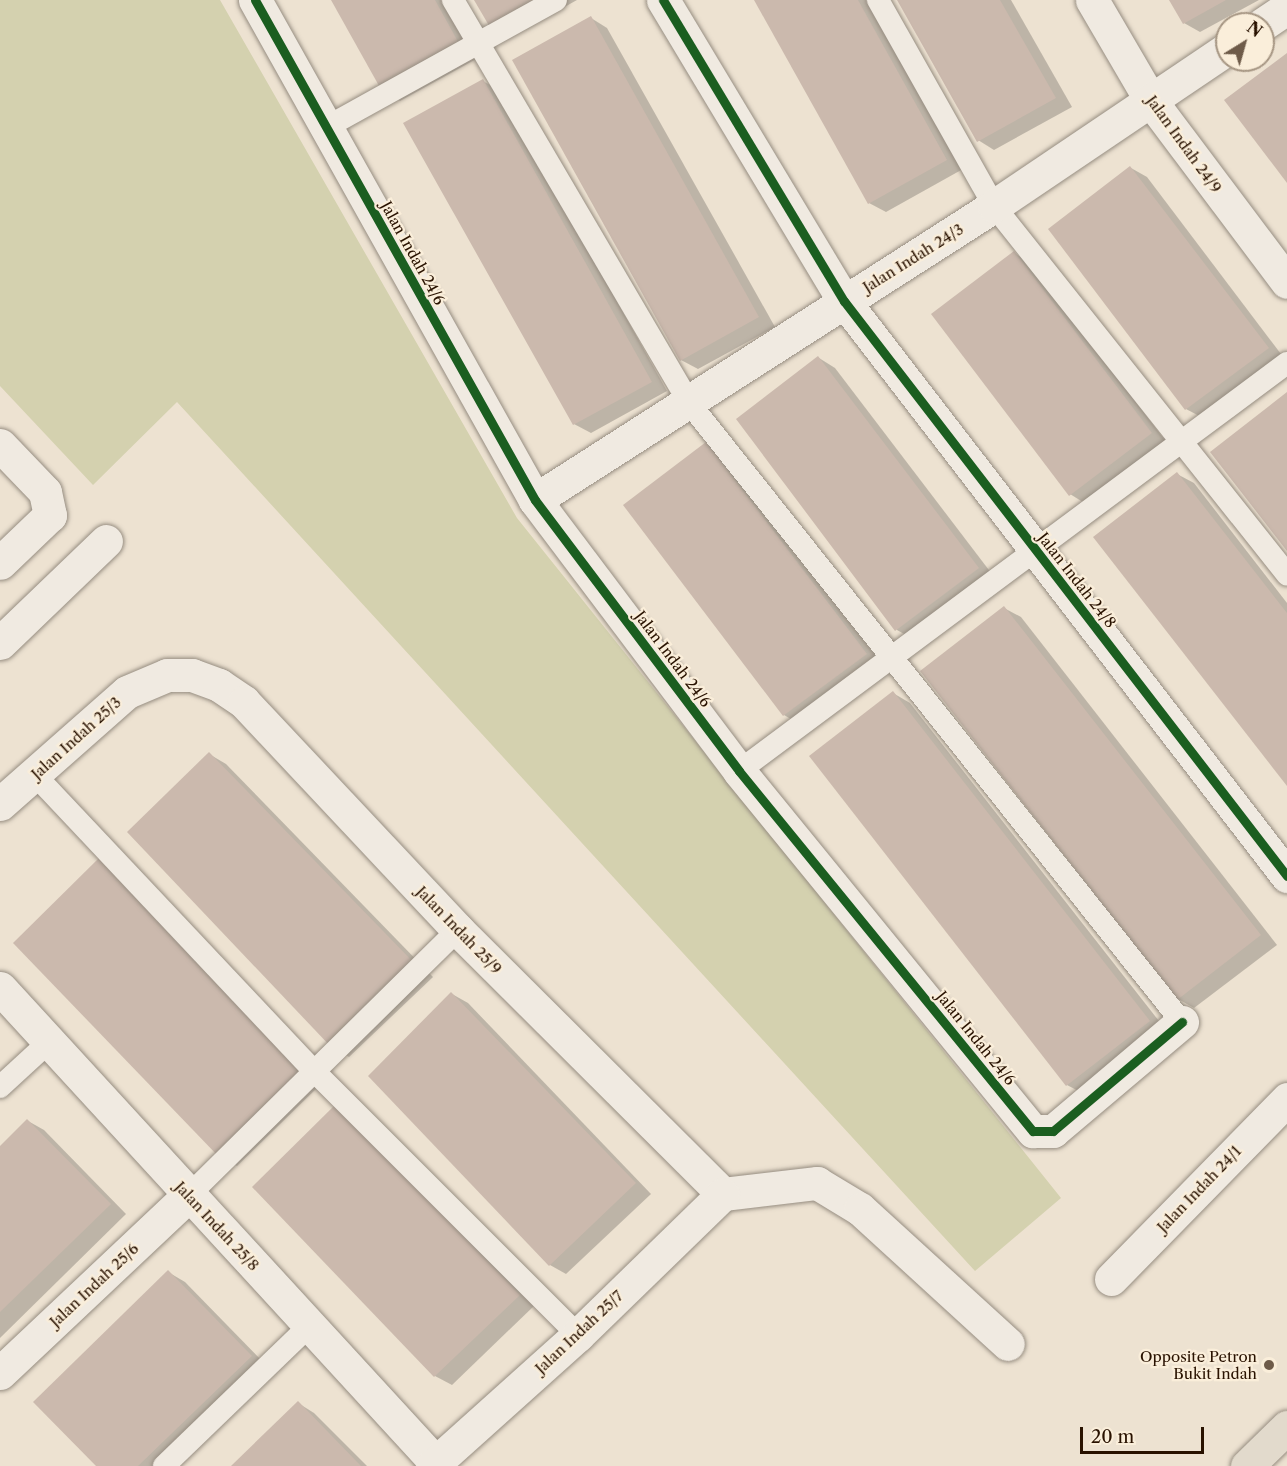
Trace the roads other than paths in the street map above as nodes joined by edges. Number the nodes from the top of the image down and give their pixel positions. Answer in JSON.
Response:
{"nodes":[{"id":1,"x":255,"y":0,"type":"edge"},
{"id":2,"x":453,"y":0,"type":"edge"},
{"id":3,"x":556,"y":0,"type":"edge"},
{"id":4,"x":663,"y":0,"type":"edge"},
{"id":5,"x":878,"y":0,"type":"edge"},
{"id":6,"x":1092,"y":0,"type":"edge"},
{"id":7,"x":477,"y":45,"type":"junction"},
{"id":8,"x":1215,"y":57,"type":"edge"},
{"id":9,"x":1151,"y":101,"type":"junction"},
{"id":10,"x":325,"y":128,"type":"junction"},
{"id":11,"x":994,"y":206,"type":"junction"},
{"id":12,"x":1287,"y":282,"type":"edge"},
{"id":13,"x":844,"y":301,"type":"junction"},
{"id":14,"x":1287,"y":363,"type":"edge"},
{"id":15,"x":690,"y":405,"type":"junction"},
{"id":16,"x":1182,"y":440,"type":"junction"},
{"id":17,"x":0,"y":445,"type":"edge"},
{"id":18,"x":535,"y":500,"type":"junction"},
{"id":19,"x":106,"y":541,"type":"dead end"},
{"id":20,"x":1036,"y":550,"type":"junction"},
{"id":21,"x":0,"y":564,"type":"edge"},
{"id":22,"x":1287,"y":575,"type":"edge"},
{"id":23,"x":0,"y":643,"type":"edge"},
{"id":24,"x":894,"y":659,"type":"junction"},
{"id":25,"x":192,"y":675,"type":"joint"},
{"id":26,"x":739,"y":771,"type":"junction"},
{"id":27,"x":35,"y":775,"type":"junction"},
{"id":28,"x":0,"y":804,"type":"edge"},
{"id":29,"x":1287,"y":876,"type":"edge"},
{"id":30,"x":458,"y":930,"type":"junction"},
{"id":31,"x":0,"y":988,"type":"edge"},
{"id":32,"x":1182,"y":1022,"type":"joint"},
{"id":33,"x":49,"y":1042,"type":"junction"},
{"id":34,"x":315,"y":1072,"type":"junction"},
{"id":35,"x":0,"y":1087,"type":"edge"},
{"id":36,"x":1287,"y":1099,"type":"edge"},
{"id":37,"x":723,"y":1194,"type":"junction"},
{"id":38,"x":188,"y":1196,"type":"junction"},
{"id":39,"x":1111,"y":1279,"type":"dead end"},
{"id":40,"x":309,"y":1326,"type":"junction"},
{"id":41,"x":578,"y":1335,"type":"junction"},
{"id":42,"x":1008,"y":1344,"type":"dead end"},
{"id":43,"x":0,"y":1373,"type":"edge"},
{"id":44,"x":1287,"y":1427,"type":"edge"},
{"id":45,"x":434,"y":1464,"type":"edge"},
{"id":46,"x":164,"y":1466,"type":"edge"},
{"id":47,"x":1247,"y":1466,"type":"edge"}],
"edges":[{"from":1,"to":10,"type":"street","name":"Jalan Indah 24/6"},
{"from":2,"to":7,"type":"lane"},
{"from":3,"to":7,"type":"lane"},
{"from":4,"to":13,"type":"street","name":"Jalan Indah 24/8"},
{"from":5,"to":11,"type":"lane"},
{"from":6,"to":9,"type":"street","name":"Jalan Indah 24/9"},
{"from":7,"to":10,"type":"lane"},
{"from":7,"to":15,"type":"lane"},
{"from":8,"to":9,"type":"street","name":"Jalan Indah 24/3"},
{"from":9,"to":11,"type":"street","name":"Jalan Indah 24/3"},
{"from":9,"to":12,"type":"street","name":"Jalan Indah 24/9"},
{"from":10,"to":18,"type":"street","name":"Jalan Indah 24/6"},
{"from":11,"to":13,"type":"street","name":"Jalan Indah 24/3"},
{"from":11,"to":16,"type":"lane"},
{"from":13,"to":15,"type":"street","name":"Jalan Indah 24/3"},
{"from":13,"to":20,"type":"street","name":"Jalan Indah 24/8"},
{"from":14,"to":16,"type":"lane"},
{"from":15,"to":18,"type":"street","name":"Jalan Indah 24/3"},
{"from":15,"to":24,"type":"lane"},
{"from":16,"to":20,"type":"lane"},
{"from":16,"to":22,"type":"lane"},
{"from":17,"to":21,"type":"street"},
{"from":18,"to":26,"type":"street","name":"Jalan Indah 24/6"},
{"from":19,"to":23,"type":"street"},
{"from":20,"to":24,"type":"lane"},
{"from":20,"to":29,"type":"street","name":"Jalan Indah 24/8"},
{"from":24,"to":26,"type":"lane"},
{"from":24,"to":32,"type":"lane"},
{"from":25,"to":27,"type":"street","name":"Jalan Indah 25/3"},
{"from":25,"to":30,"type":"street","name":"Jalan Indah 25/9"},
{"from":26,"to":32,"type":"street","name":"Jalan Indah 24/6"},
{"from":27,"to":28,"type":"street","name":"Jalan Indah 25/3"},
{"from":27,"to":34,"type":"lane"},
{"from":30,"to":34,"type":"lane"},
{"from":30,"to":37,"type":"street","name":"Jalan Indah 25/9"},
{"from":31,"to":33,"type":"street","name":"Jalan Indah 25/8"},
{"from":33,"to":35,"type":"lane"},
{"from":33,"to":38,"type":"street","name":"Jalan Indah 25/8"},
{"from":34,"to":38,"type":"lane"},
{"from":34,"to":41,"type":"lane"},
{"from":36,"to":39,"type":"street","name":"Jalan Indah 24/1"},
{"from":37,"to":41,"type":"street","name":"Jalan Indah 25/7"},
{"from":37,"to":42,"type":"street"},
{"from":38,"to":40,"type":"street","name":"Jalan Indah 25/8"},
{"from":38,"to":43,"type":"street","name":"Jalan Indah 25/6"},
{"from":40,"to":45,"type":"street","name":"Jalan Indah 25/8"},
{"from":40,"to":46,"type":"lane"},
{"from":41,"to":45,"type":"street","name":"Jalan Indah 25/7"},
{"from":44,"to":47,"type":"highway"}]}
